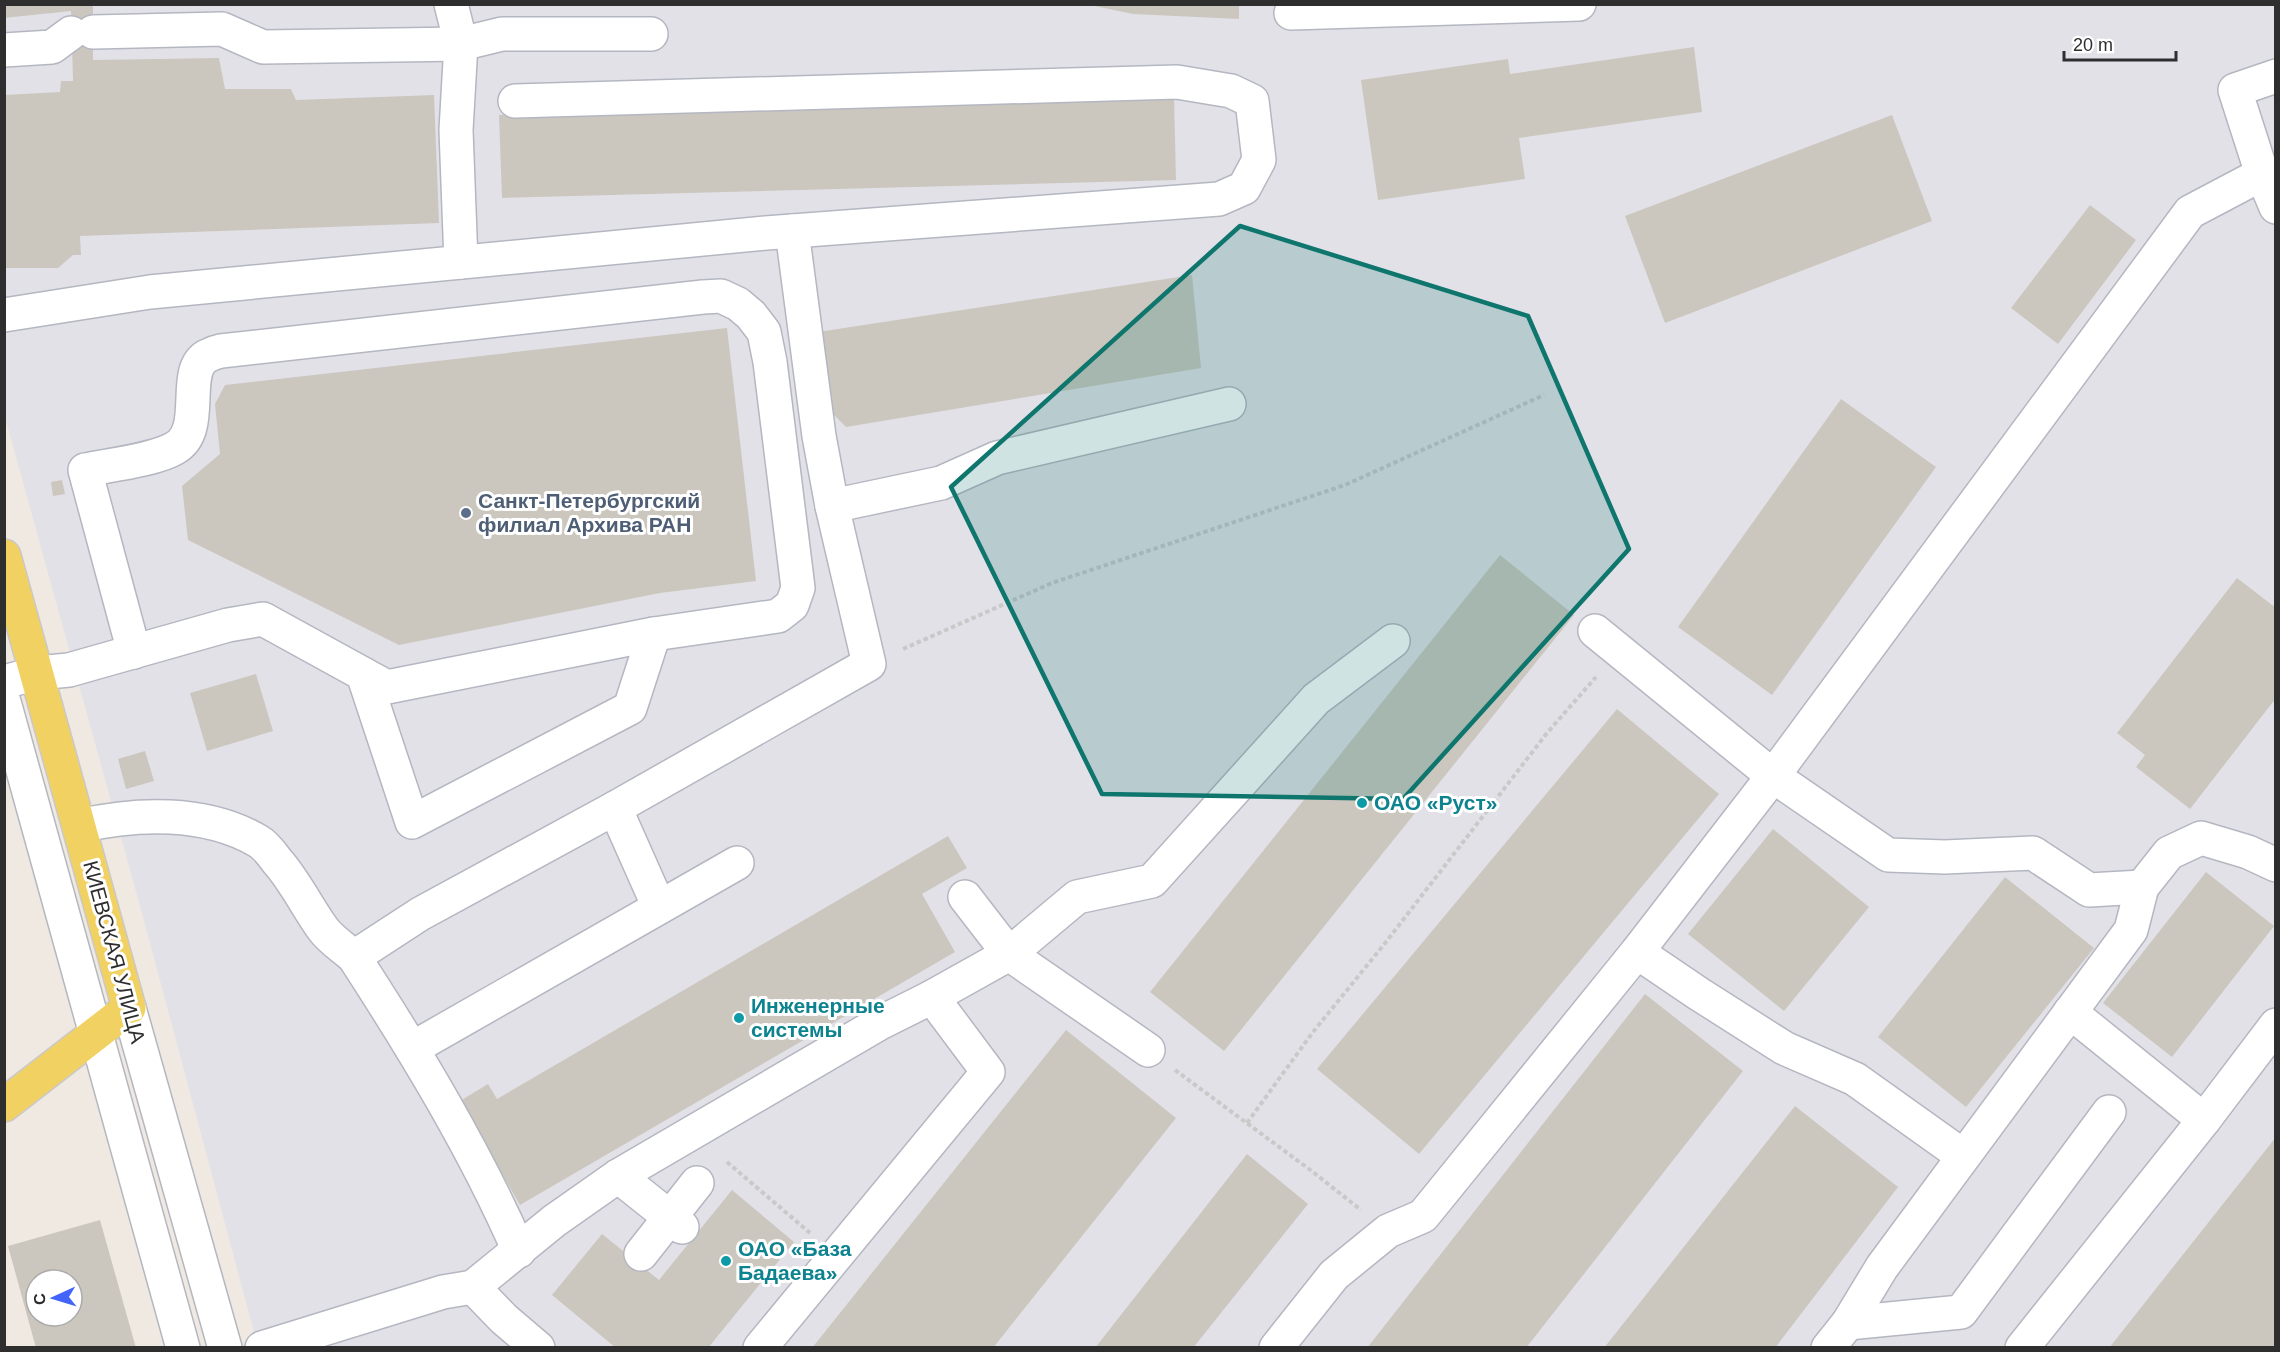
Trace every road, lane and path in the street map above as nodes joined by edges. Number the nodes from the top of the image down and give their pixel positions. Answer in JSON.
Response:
{"nodes":[{"id":1,"x":451,"y":4,"type":"edge"},
{"id":2,"x":1579,"y":4,"type":"edge"},
{"id":3,"x":1291,"y":13,"type":"dead end"},
{"id":4,"x":651,"y":34,"type":"dead end"},
{"id":5,"x":461,"y":44,"type":"junction"},
{"id":6,"x":4,"y":50,"type":"edge"},
{"id":7,"x":2276,"y":76,"type":"edge"},
{"id":8,"x":515,"y":101,"type":"dead end"},
{"id":9,"x":2262,"y":174,"type":"junction"},
{"id":10,"x":2276,"y":207,"type":"edge"},
{"id":11,"x":792,"y":231,"type":"junction"},
{"id":12,"x":461,"y":262,"type":"junction"},
{"id":13,"x":4,"y":315,"type":"edge"},
{"id":14,"x":1544,"y":394,"type":"dead end"},
{"id":15,"x":1229,"y":404,"type":"dead end"},
{"id":16,"x":832,"y":506,"type":"junction"},
{"id":17,"x":4,"y":556,"type":"edge"},
{"id":18,"x":654,"y":634,"type":"junction"},
{"id":19,"x":1393,"y":641,"type":"dead end"},
{"id":20,"x":1607,"y":641,"type":"joint"},
{"id":21,"x":134,"y":652,"type":"junction"},
{"id":22,"x":869,"y":664,"type":"junction"},
{"id":23,"x":37,"y":673,"type":"junction"},
{"id":24,"x":363,"y":674,"type":"junction"},
{"id":25,"x":4,"y":682,"type":"edge"},
{"id":26,"x":4,"y":702,"type":"edge"},
{"id":27,"x":1773,"y":776,"type":"junction"},
{"id":28,"x":615,"y":808,"type":"junction"},
{"id":29,"x":79,"y":826,"type":"junction"},
{"id":30,"x":737,"y":863,"type":"dead end"},
{"id":31,"x":2276,"y":865,"type":"edge"},
{"id":32,"x":2142,"y":887,"type":"junction"},
{"id":33,"x":965,"y":897,"type":"dead end"},
{"id":34,"x":659,"y":907,"type":"junction"},
{"id":35,"x":1637,"y":952,"type":"junction"},
{"id":36,"x":1009,"y":954,"type":"junction"},
{"id":37,"x":354,"y":957,"type":"junction"},
{"id":38,"x":932,"y":997,"type":"junction"},
{"id":39,"x":129,"y":1008,"type":"junction"},
{"id":40,"x":2070,"y":1012,"type":"junction"},
{"id":41,"x":2276,"y":1024,"type":"edge"},
{"id":42,"x":96,"y":1034,"type":"junction"},
{"id":43,"x":413,"y":1048,"type":"junction"},
{"id":44,"x":1148,"y":1050,"type":"joint"},
{"id":45,"x":4,"y":1105,"type":"edge"},
{"id":46,"x":2109,"y":1112,"type":"dead end"},
{"id":47,"x":2204,"y":1120,"type":"junction"},
{"id":48,"x":1247,"y":1123,"type":"junction"},
{"id":49,"x":1964,"y":1156,"type":"junction"},
{"id":50,"x":618,"y":1176,"type":"junction"},
{"id":51,"x":697,"y":1183,"type":"dead end"},
{"id":52,"x":765,"y":1195,"type":"dead end"},
{"id":53,"x":676,"y":1222,"type":"junction"},
{"id":54,"x":1388,"y":1231,"type":"junction"},
{"id":55,"x":519,"y":1251,"type":"junction"},
{"id":56,"x":641,"y":1254,"type":"dead end"},
{"id":57,"x":836,"y":1255,"type":"junction"},
{"id":58,"x":473,"y":1287,"type":"junction"},
{"id":59,"x":1838,"y":1335,"type":"edge"},
{"id":60,"x":183,"y":1347,"type":"edge"},
{"id":61,"x":225,"y":1347,"type":"edge"},
{"id":62,"x":262,"y":1347,"type":"edge"},
{"id":63,"x":538,"y":1347,"type":"edge"},
{"id":64,"x":760,"y":1347,"type":"edge"},
{"id":65,"x":1276,"y":1347,"type":"edge"},
{"id":66,"x":2022,"y":1347,"type":"edge"}],
"edges":[{"from":1,"to":5,"type":"street"},
{"from":2,"to":3,"type":"street"},
{"from":4,"to":5,"type":"street"},
{"from":5,"to":6,"type":"street"},
{"from":5,"to":12,"type":"street"},
{"from":7,"to":9,"type":"street"},
{"from":8,"to":11,"type":"street"},
{"from":9,"to":10,"type":"street"},
{"from":9,"to":27,"type":"street"},
{"from":11,"to":12,"type":"street"},
{"from":11,"to":16,"type":"street"},
{"from":12,"to":13,"type":"street"},
{"from":14,"to":22,"type":"path"},
{"from":15,"to":16,"type":"street"},
{"from":16,"to":22,"type":"street"},
{"from":17,"to":23,"type":"main road","name":"КИЕВСКАЯ УЛИЦА"},
{"from":18,"to":21,"type":"street"},
{"from":18,"to":24,"type":"street"},
{"from":18,"to":24,"type":"street"},
{"from":19,"to":36,"type":"street"},
{"from":20,"to":27,"type":"street"},
{"from":20,"to":48,"type":"path"},
{"from":21,"to":23,"type":"street"},
{"from":21,"to":24,"type":"street"},
{"from":22,"to":28,"type":"street"},
{"from":23,"to":25,"type":"street"},
{"from":23,"to":29,"type":"main road","name":"КИЕВСКАЯ УЛИЦА"},
{"from":26,"to":42,"type":"street","name":"КИЕВСКАЯ УЛИЦА"},
{"from":27,"to":32,"type":"street"},
{"from":27,"to":35,"type":"street"},
{"from":28,"to":34,"type":"street"},
{"from":28,"to":37,"type":"street"},
{"from":29,"to":37,"type":"street"},
{"from":29,"to":39,"type":"main road","name":"КИЕВСКАЯ УЛИЦА"},
{"from":30,"to":34,"type":"street"},
{"from":31,"to":32,"type":"street"},
{"from":32,"to":40,"type":"street"},
{"from":33,"to":36,"type":"street"},
{"from":34,"to":43,"type":"street"},
{"from":35,"to":49,"type":"street"},
{"from":35,"to":54,"type":"street"},
{"from":36,"to":38,"type":"street"},
{"from":36,"to":44,"type":"street"},
{"from":37,"to":43,"type":"street"},
{"from":38,"to":50,"type":"street"},
{"from":38,"to":57,"type":"street"},
{"from":39,"to":42,"type":"main road"},
{"from":39,"to":61,"type":"street","name":"КИЕВСКАЯ УЛИЦА"},
{"from":40,"to":47,"type":"street"},
{"from":40,"to":49,"type":"street"},
{"from":41,"to":47,"type":"street"},
{"from":42,"to":45,"type":"main road"},
{"from":42,"to":60,"type":"street","name":"КИЕВСКАЯ УЛИЦА"},
{"from":43,"to":55,"type":"street"},
{"from":44,"to":48,"type":"path"},
{"from":46,"to":59,"type":"street"},
{"from":47,"to":66,"type":"street"},
{"from":48,"to":54,"type":"path"},
{"from":49,"to":59,"type":"street"},
{"from":50,"to":53,"type":"street"},
{"from":50,"to":55,"type":"street"},
{"from":51,"to":53,"type":"street"},
{"from":52,"to":57,"type":"path"},
{"from":53,"to":56,"type":"street"},
{"from":54,"to":65,"type":"street"},
{"from":55,"to":58,"type":"street"},
{"from":57,"to":64,"type":"street"},
{"from":58,"to":62,"type":"street"},
{"from":58,"to":63,"type":"street"}]}
